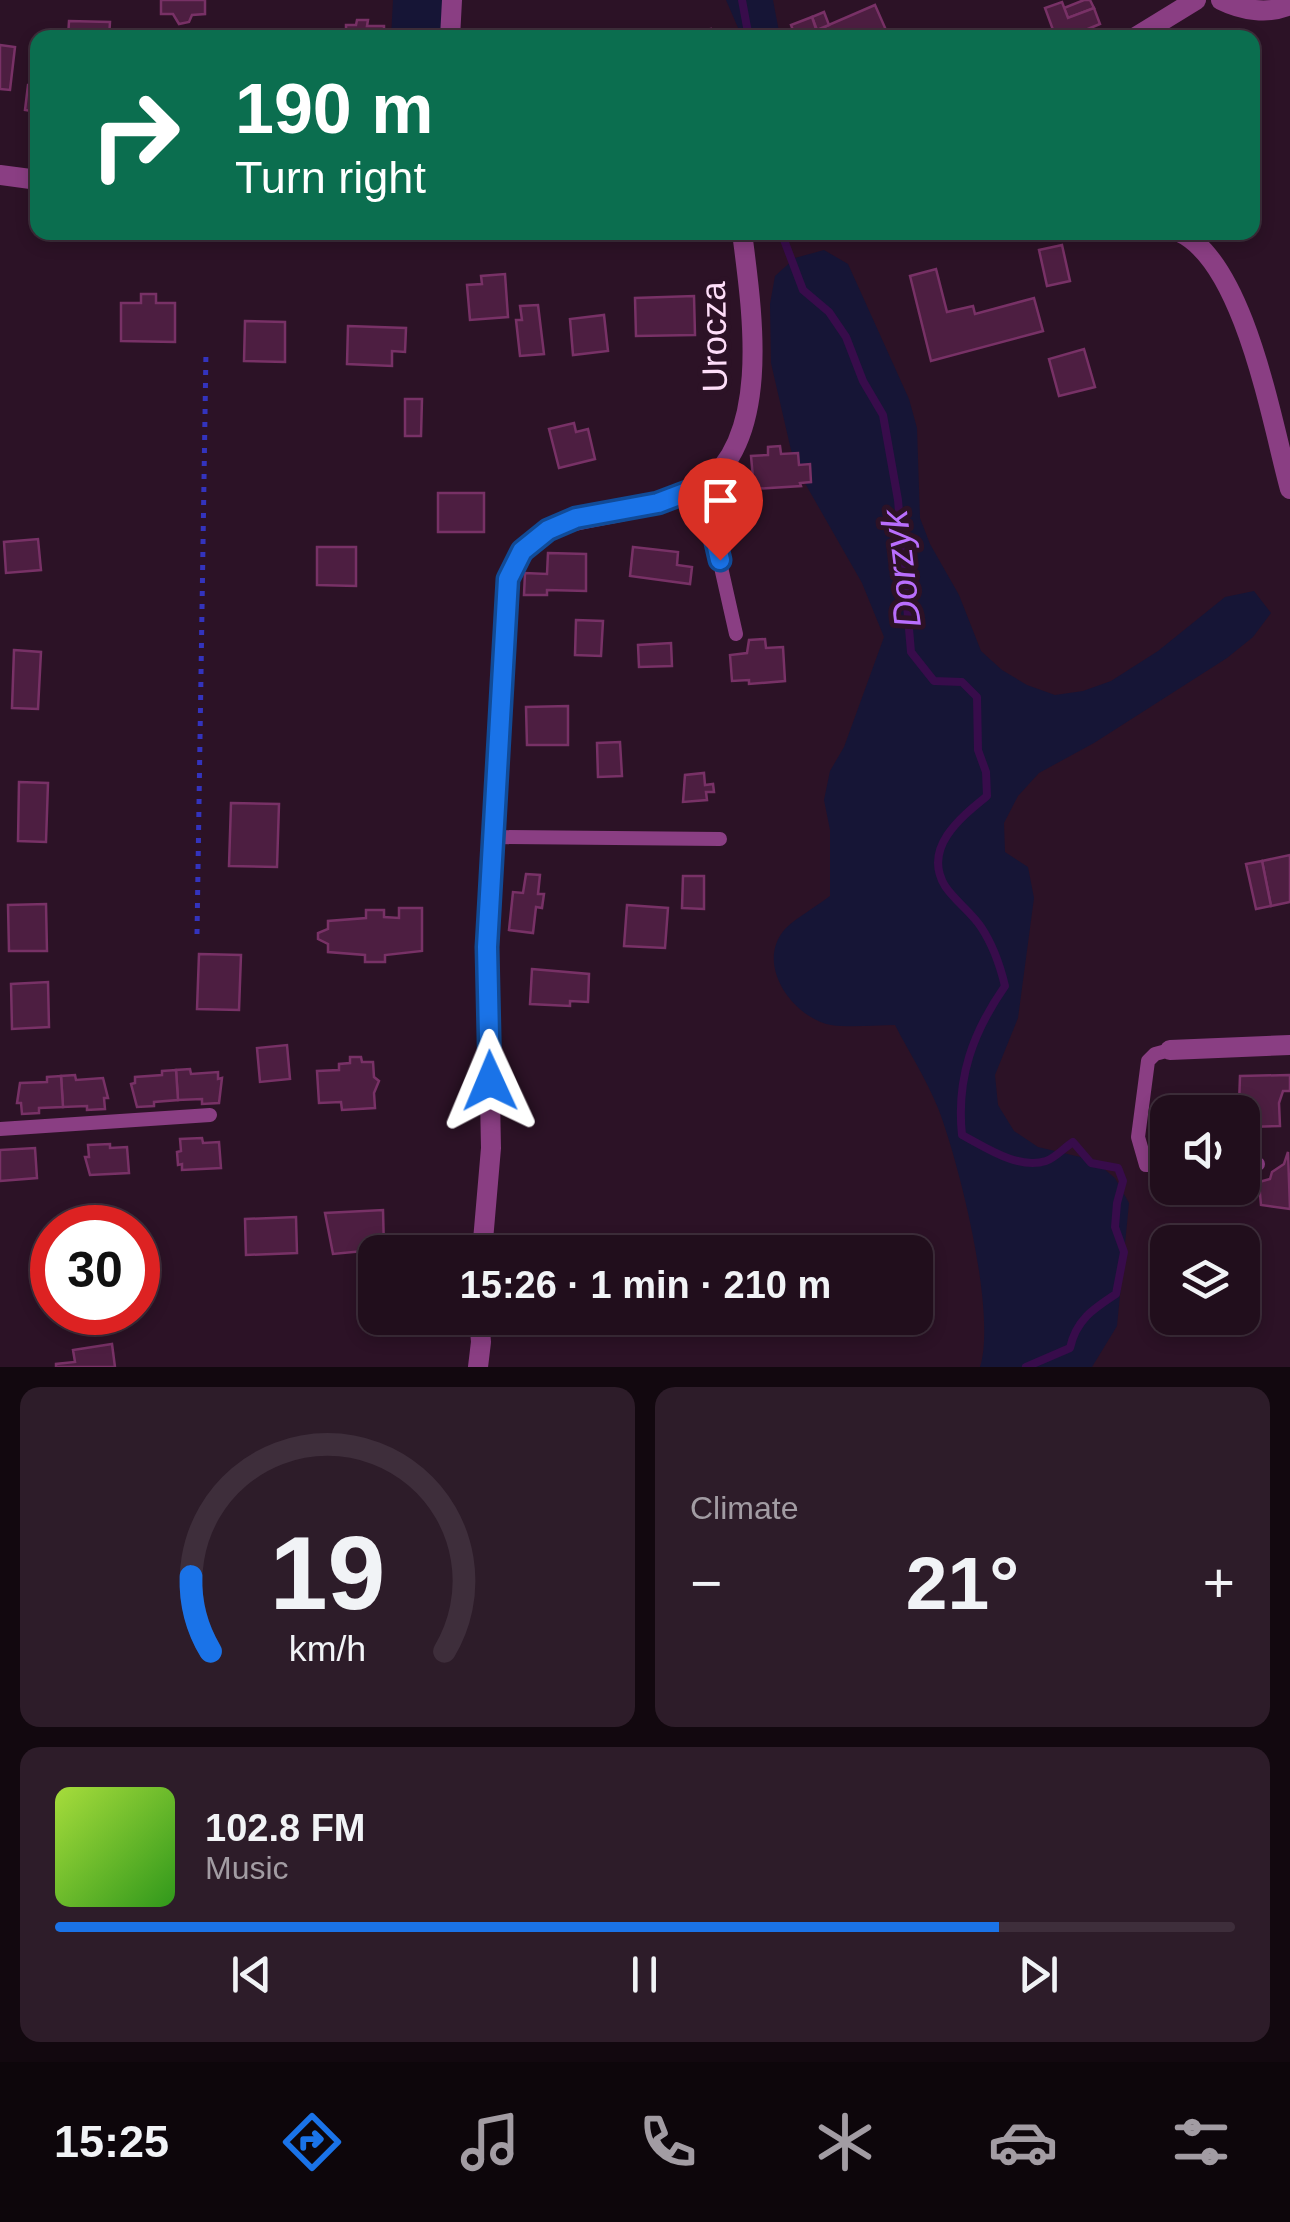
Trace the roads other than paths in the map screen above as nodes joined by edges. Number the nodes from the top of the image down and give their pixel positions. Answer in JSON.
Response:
{"nodes":[{"id":1,"x":452,"y":0,"type":"edge"},
{"id":2,"x":1196,"y":0,"type":"edge"},
{"id":3,"x":1221,"y":0,"type":"edge"},
{"id":4,"x":1290,"y":5,"type":"edge"},
{"id":5,"x":450,"y":30,"type":"edge"},
{"id":6,"x":1147,"y":30,"type":"edge"},
{"id":7,"x":0,"y":174,"type":"edge"},
{"id":8,"x":30,"y":179,"type":"edge"},
{"id":9,"x":743,"y":240,"type":"edge"},
{"id":10,"x":1192,"y":240,"type":"edge"},
{"id":11,"x":703,"y":486,"type":"junction"},
{"id":12,"x":1290,"y":489,"type":"edge"},
{"id":13,"x":736,"y":634,"type":"dead end"},
{"id":14,"x":494,"y":837,"type":"junction"},
{"id":15,"x":720,"y":839,"type":"dead end"},
{"id":16,"x":1290,"y":1044,"type":"edge"},
{"id":17,"x":1170,"y":1050,"type":"joint"},
{"id":18,"x":210,"y":1115,"type":"dead end"},
{"id":19,"x":0,"y":1129,"type":"edge"},
{"id":20,"x":1150,"y":1165,"type":"edge"},
{"id":21,"x":483,"y":1235,"type":"edge"},
{"id":22,"x":481,"y":1335,"type":"edge"},
{"id":23,"x":478,"y":1367,"type":"edge"}],
"edges":[{"from":1,"to":5,"type":"street"},
{"from":2,"to":6,"type":"street"},
{"from":3,"to":4,"type":"street"},
{"from":7,"to":8,"type":"street"},
{"from":9,"to":11,"type":"street","name":"Urocza"},
{"from":10,"to":12,"type":"street"},
{"from":11,"to":13,"type":"lane"},
{"from":11,"to":14,"type":"street"},
{"from":14,"to":15,"type":"lane"},
{"from":14,"to":21,"type":"street"},
{"from":16,"to":17,"type":"street"},
{"from":17,"to":20,"type":"lane"},
{"from":18,"to":19,"type":"lane"},
{"from":22,"to":23,"type":"street"}]}
